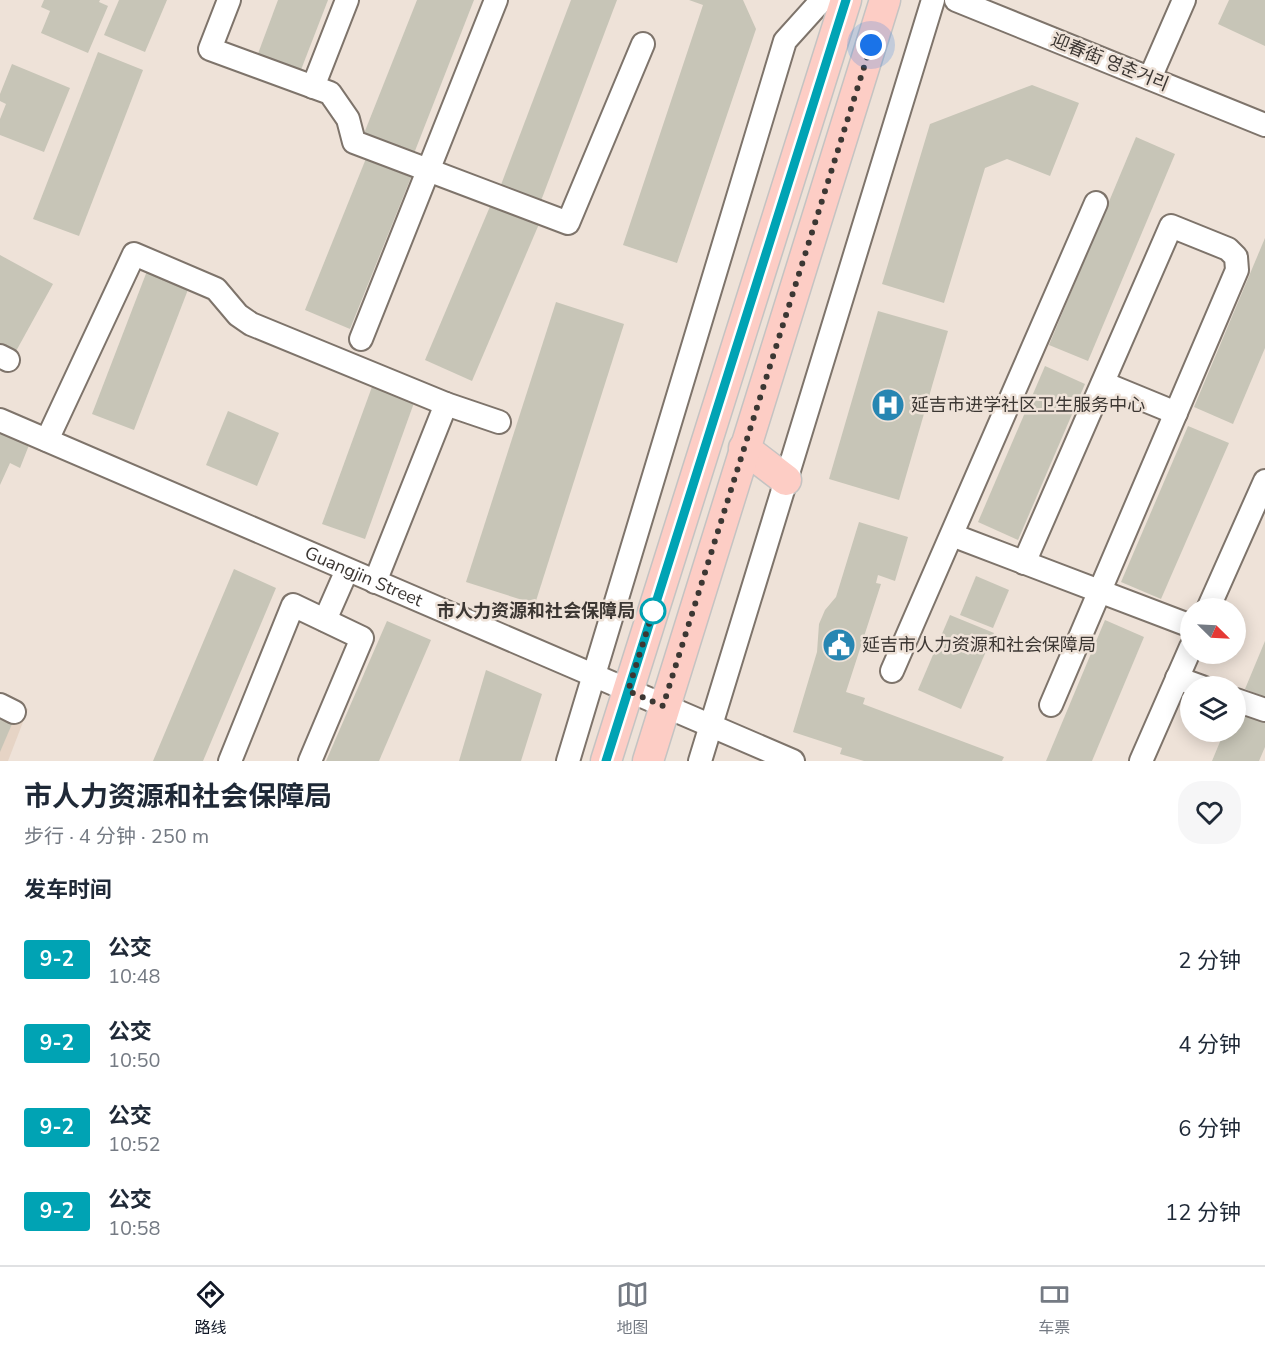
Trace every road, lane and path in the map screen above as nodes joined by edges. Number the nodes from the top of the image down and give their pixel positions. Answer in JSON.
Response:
{"nodes":[{"id":1,"x":229,"y":0,"type":"edge"},
{"id":2,"x":347,"y":0,"type":"edge"},
{"id":3,"x":496,"y":0,"type":"edge"},
{"id":4,"x":822,"y":0,"type":"edge"},
{"id":5,"x":846,"y":0,"type":"edge"},
{"id":6,"x":885,"y":0,"type":"edge"},
{"id":7,"x":933,"y":0,"type":"edge"},
{"id":8,"x":956,"y":0,"type":"edge"},
{"id":9,"x":1184,"y":0,"type":"edge"},
{"id":10,"x":643,"y":44,"type":"dead end"},
{"id":11,"x":1150,"y":78,"type":"junction"},
{"id":12,"x":313,"y":87,"type":"junction"},
{"id":13,"x":1265,"y":125,"type":"edge"},
{"id":14,"x":428,"y":170,"type":"junction"},
{"id":15,"x":1096,"y":203,"type":"dead end"},
{"id":16,"x":361,"y":339,"type":"dead end"},
{"id":17,"x":1103,"y":382,"type":"junction"},
{"id":18,"x":446,"y":404,"type":"junction"},
{"id":19,"x":1176,"y":413,"type":"junction"},
{"id":20,"x":0,"y":420,"type":"edge"},
{"id":21,"x":499,"y":422,"type":"dead end"},
{"id":22,"x":47,"y":441,"type":"junction"},
{"id":23,"x":744,"y":448,"type":"junction"},
{"id":24,"x":786,"y":480,"type":"junction"},
{"id":25,"x":1265,"y":480,"type":"edge"},
{"id":26,"x":951,"y":535,"type":"junction"},
{"id":27,"x":1024,"y":563,"type":"junction"},
{"id":28,"x":347,"y":570,"type":"junction"},
{"id":29,"x":375,"y":582,"type":"junction"},
{"id":30,"x":1099,"y":592,"type":"junction"},
{"id":31,"x":1213,"y":598,"type":"edge"},
{"id":32,"x":325,"y":620,"type":"junction"},
{"id":33,"x":1180,"y":622,"type":"edge"},
{"id":34,"x":1184,"y":664,"type":"edge"},
{"id":35,"x":892,"y":671,"type":"dead end"},
{"id":36,"x":593,"y":676,"type":"junction"},
{"id":37,"x":1178,"y":678,"type":"joint"},
{"id":38,"x":628,"y":691,"type":"junction"},
{"id":39,"x":1246,"y":703,"type":"edge"},
{"id":40,"x":1051,"y":705,"type":"dead end"},
{"id":41,"x":663,"y":706,"type":"junction"},
{"id":42,"x":1265,"y":710,"type":"edge"},
{"id":43,"x":711,"y":726,"type":"junction"},
{"id":44,"x":230,"y":761,"type":"edge"},
{"id":45,"x":310,"y":761,"type":"edge"},
{"id":46,"x":568,"y":761,"type":"edge"},
{"id":47,"x":606,"y":761,"type":"edge"},
{"id":48,"x":648,"y":761,"type":"edge"},
{"id":49,"x":700,"y":761,"type":"edge"},
{"id":50,"x":793,"y":761,"type":"edge"},
{"id":51,"x":1141,"y":761,"type":"edge"}],
"edges":[{"from":1,"to":12,"type":"street"},
{"from":2,"to":12,"type":"street"},
{"from":3,"to":14,"type":"street"},
{"from":4,"to":36,"type":"street"},
{"from":5,"to":38,"type":"main road"},
{"from":6,"to":23,"type":"main road"},
{"from":7,"to":24,"type":"street"},
{"from":8,"to":11,"type":"street","name":"迎春街 영춘거리"},
{"from":9,"to":11,"type":"street"},
{"from":10,"to":14,"type":"street"},
{"from":11,"to":13,"type":"street","name":"迎春街 영춘거리"},
{"from":12,"to":14,"type":"street"},
{"from":14,"to":16,"type":"street"},
{"from":15,"to":26,"type":"street"},
{"from":17,"to":19,"type":"street"},
{"from":17,"to":19,"type":"street"},
{"from":17,"to":27,"type":"street"},
{"from":18,"to":21,"type":"street"},
{"from":18,"to":22,"type":"street"},
{"from":18,"to":29,"type":"street"},
{"from":19,"to":30,"type":"street"},
{"from":20,"to":22,"type":"street","name":"Guangjin Street"},
{"from":22,"to":28,"type":"street","name":"Guangjin Street"},
{"from":23,"to":24,"type":"main road"},
{"from":23,"to":41,"type":"main road"},
{"from":24,"to":43,"type":"street"},
{"from":25,"to":31,"type":"street"},
{"from":26,"to":27,"type":"street"},
{"from":26,"to":35,"type":"street"},
{"from":27,"to":30,"type":"street"},
{"from":28,"to":29,"type":"street","name":"Guangjin Street"},
{"from":28,"to":32,"type":"street"},
{"from":29,"to":36,"type":"street","name":"Guangjin Street"},
{"from":30,"to":33,"type":"street"},
{"from":30,"to":40,"type":"street"},
{"from":32,"to":44,"type":"street"},
{"from":32,"to":45,"type":"street"},
{"from":34,"to":37,"type":"street"},
{"from":36,"to":38,"type":"street","name":"Guangjin Street"},
{"from":36,"to":46,"type":"street"},
{"from":37,"to":51,"type":"street"},
{"from":38,"to":41,"type":"street","name":"Guangjin Street"},
{"from":38,"to":47,"type":"main road"},
{"from":39,"to":42,"type":"street"},
{"from":41,"to":43,"type":"street","name":"Guangjin Street"},
{"from":41,"to":48,"type":"main road"},
{"from":43,"to":49,"type":"street"},
{"from":43,"to":50,"type":"street","name":"Guangjin Street"}]}
